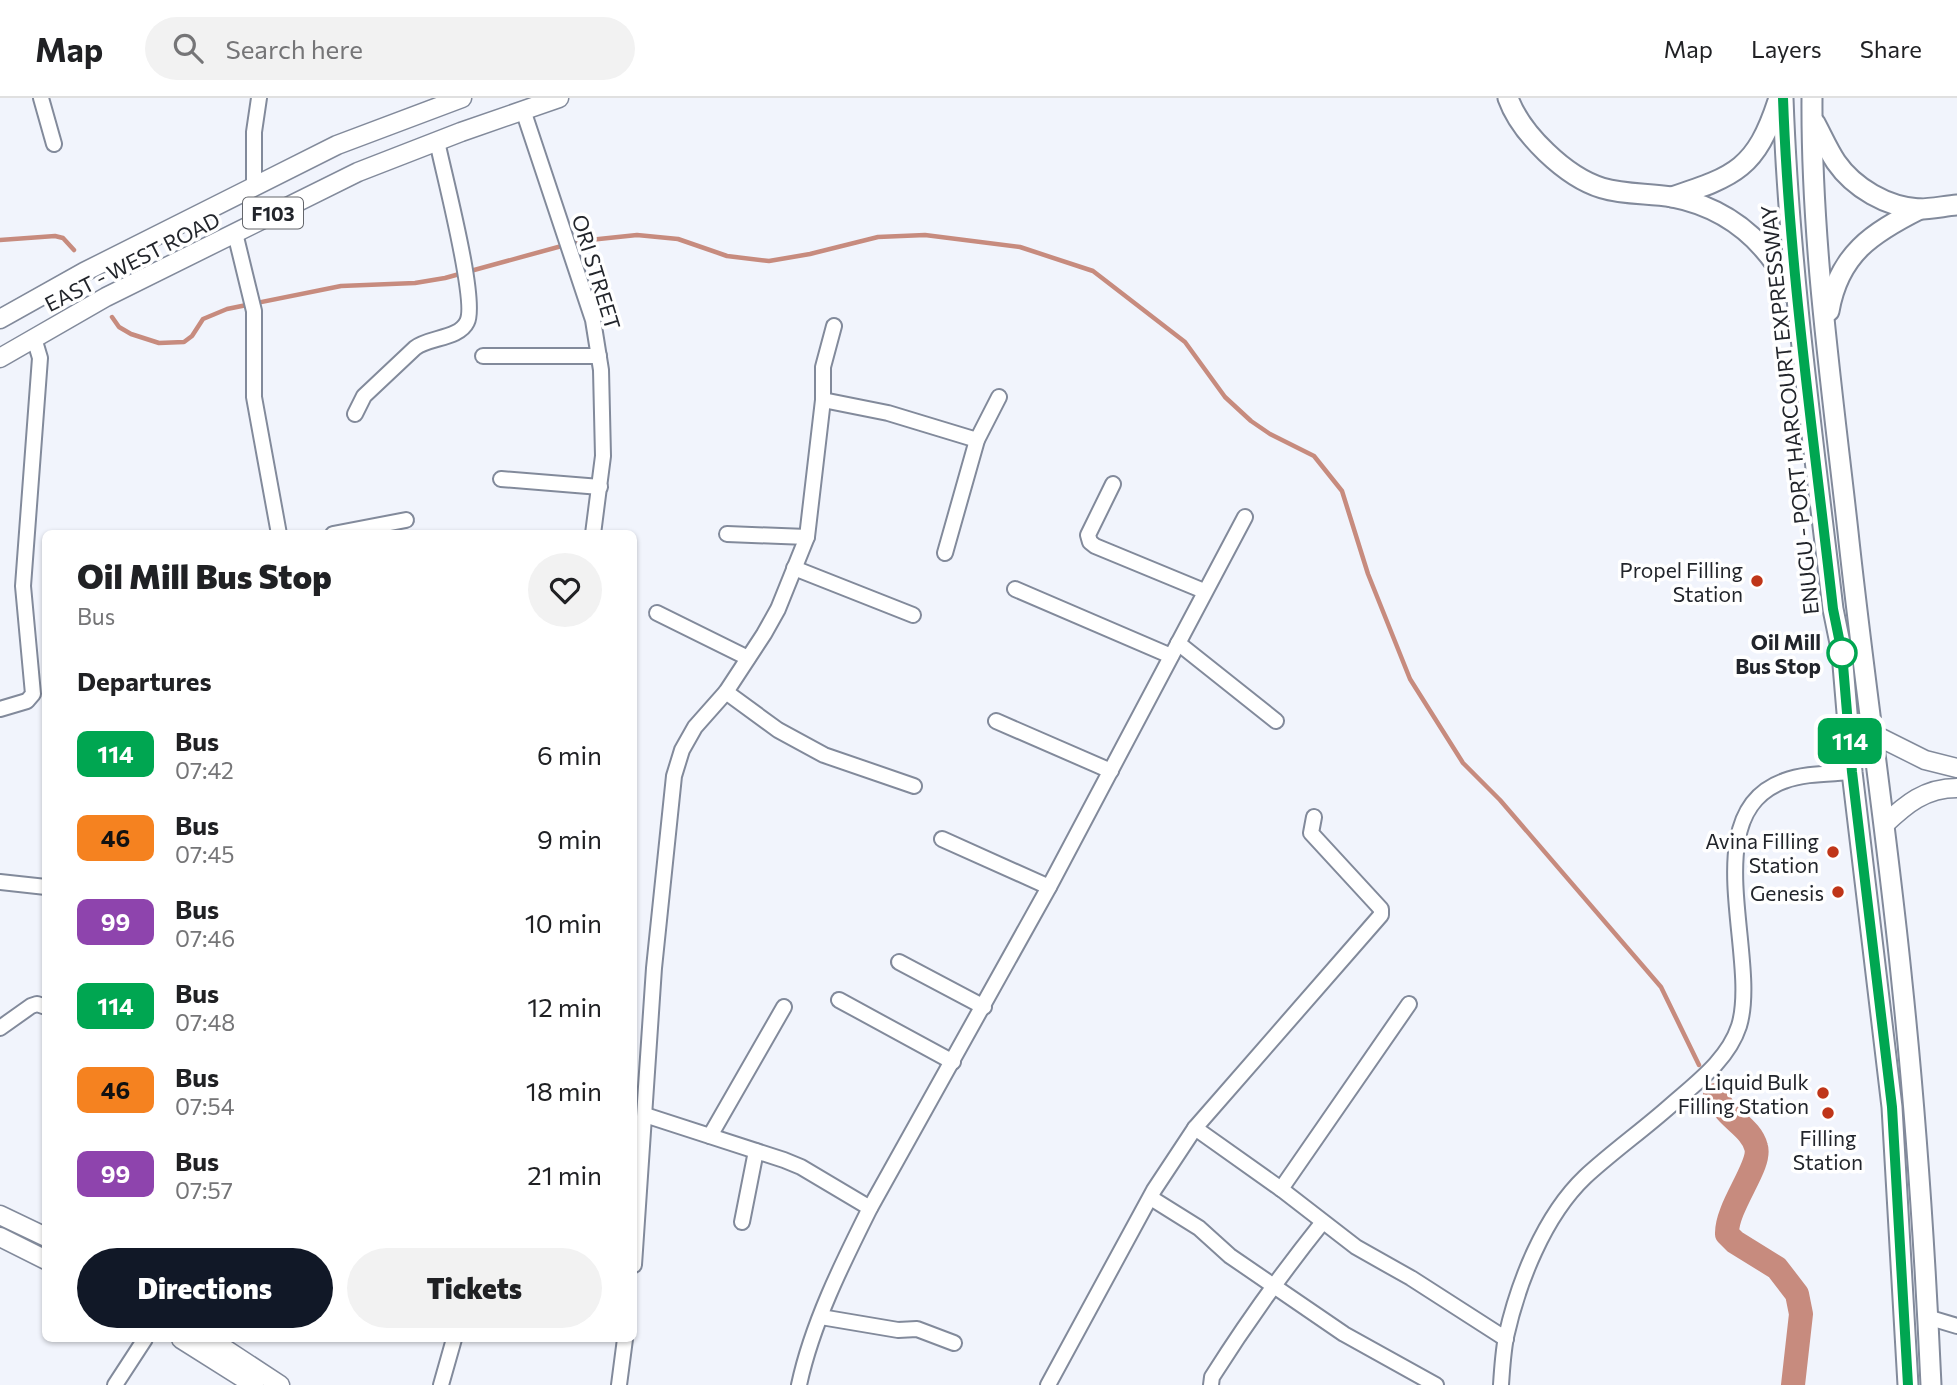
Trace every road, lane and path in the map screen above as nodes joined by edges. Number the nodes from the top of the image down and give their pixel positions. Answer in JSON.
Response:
{"nodes":[{"id":1,"x":41,"y":98,"type":"edge"},
{"id":2,"x":259,"y":98,"type":"edge"},
{"id":3,"x":462,"y":98,"type":"edge"},
{"id":4,"x":559,"y":98,"type":"edge"},
{"id":5,"x":1507,"y":98,"type":"edge"},
{"id":6,"x":1781,"y":98,"type":"edge"},
{"id":7,"x":1812,"y":107,"type":"edge"},
{"id":8,"x":523,"y":110,"type":"junction"},
{"id":9,"x":437,"y":141,"type":"junction"},
{"id":10,"x":54,"y":144,"type":"dead end"},
{"id":11,"x":254,"y":186,"type":"junction"},
{"id":12,"x":1672,"y":197,"type":"junction"},
{"id":13,"x":1957,"y":205,"type":"edge"},
{"id":14,"x":1920,"y":209,"type":"junction"},
{"id":15,"x":235,"y":233,"type":"junction"},
{"id":16,"x":1798,"y":304,"type":"junction"},
{"id":17,"x":0,"y":319,"type":"edge"},
{"id":18,"x":834,"y":326,"type":"dead end"},
{"id":19,"x":1826,"y":330,"type":"junction"},
{"id":20,"x":34,"y":338,"type":"junction"},
{"id":21,"x":483,"y":356,"type":"dead end"},
{"id":22,"x":599,"y":356,"type":"junction"},
{"id":23,"x":0,"y":358,"type":"edge"},
{"id":24,"x":999,"y":397,"type":"dead end"},
{"id":25,"x":823,"y":401,"type":"junction"},
{"id":26,"x":355,"y":414,"type":"dead end"},
{"id":27,"x":977,"y":440,"type":"junction"},
{"id":28,"x":501,"y":479,"type":"dead end"},
{"id":29,"x":1113,"y":484,"type":"dead end"},
{"id":30,"x":600,"y":487,"type":"junction"},
{"id":31,"x":1245,"y":517,"type":"dead end"},
{"id":32,"x":406,"y":520,"type":"dead end"},
{"id":33,"x":278,"y":530,"type":"edge"},
{"id":34,"x":354,"y":530,"type":"edge"},
{"id":35,"x":594,"y":530,"type":"edge"},
{"id":36,"x":727,"y":534,"type":"dead end"},
{"id":37,"x":807,"y":537,"type":"junction"},
{"id":38,"x":945,"y":553,"type":"dead end"},
{"id":39,"x":794,"y":568,"type":"junction"},
{"id":40,"x":1015,"y":589,"type":"dead end"},
{"id":41,"x":1204,"y":591,"type":"junction"},
{"id":42,"x":657,"y":613,"type":"dead end"},
{"id":43,"x":913,"y":615,"type":"dead end"},
{"id":44,"x":1175,"y":650,"type":"junction"},
{"id":45,"x":748,"y":658,"type":"junction"},
{"id":46,"x":726,"y":691,"type":"junction"},
{"id":47,"x":42,"y":693,"type":"edge"},
{"id":48,"x":30,"y":700,"type":"junction"},
{"id":49,"x":0,"y":709,"type":"edge"},
{"id":50,"x":996,"y":721,"type":"dead end"},
{"id":51,"x":1276,"y":721,"type":"dead end"},
{"id":52,"x":1871,"y":733,"type":"junction"},
{"id":53,"x":1957,"y":768,"type":"edge"},
{"id":54,"x":1111,"y":771,"type":"junction"},
{"id":55,"x":1852,"y":772,"type":"junction"},
{"id":56,"x":914,"y":786,"type":"dead end"},
{"id":57,"x":1957,"y":788,"type":"edge"},
{"id":58,"x":1314,"y":817,"type":"dead end"},
{"id":59,"x":1884,"y":825,"type":"junction"},
{"id":60,"x":942,"y":839,"type":"dead end"},
{"id":61,"x":0,"y":882,"type":"edge"},
{"id":62,"x":42,"y":887,"type":"edge"},
{"id":63,"x":1049,"y":887,"type":"junction"},
{"id":64,"x":899,"y":962,"type":"dead end"},
{"id":65,"x":839,"y":1000,"type":"dead end"},
{"id":66,"x":1409,"y":1004,"type":"dead end"},
{"id":67,"x":42,"y":1006,"type":"edge"},
{"id":68,"x":784,"y":1007,"type":"dead end"},
{"id":69,"x":984,"y":1007,"type":"junction"},
{"id":70,"x":0,"y":1028,"type":"edge"},
{"id":71,"x":953,"y":1062,"type":"junction"},
{"id":72,"x":645,"y":1115,"type":"junction"},
{"id":73,"x":1195,"y":1128,"type":"junction"},
{"id":74,"x":710,"y":1136,"type":"junction"},
{"id":75,"x":756,"y":1152,"type":"junction"},
{"id":76,"x":1281,"y":1189,"type":"junction"},
{"id":77,"x":1151,"y":1198,"type":"junction"},
{"id":78,"x":870,"y":1208,"type":"junction"},
{"id":79,"x":0,"y":1215,"type":"edge"},
{"id":80,"x":742,"y":1222,"type":"dead end"},
{"id":81,"x":1322,"y":1223,"type":"junction"},
{"id":82,"x":637,"y":1224,"type":"edge"},
{"id":83,"x":42,"y":1235,"type":"edge"},
{"id":84,"x":0,"y":1237,"type":"edge"},
{"id":85,"x":42,"y":1258,"type":"edge"},
{"id":86,"x":1272,"y":1285,"type":"junction"},
{"id":87,"x":821,"y":1317,"type":"junction"},
{"id":88,"x":1927,"y":1317,"type":"junction"},
{"id":89,"x":1957,"y":1326,"type":"edge"},
{"id":90,"x":1506,"y":1339,"type":"junction"},
{"id":91,"x":143,"y":1342,"type":"edge"},
{"id":92,"x":186,"y":1342,"type":"edge"},
{"id":93,"x":215,"y":1342,"type":"edge"},
{"id":94,"x":453,"y":1342,"type":"edge"},
{"id":95,"x":625,"y":1342,"type":"edge"},
{"id":96,"x":954,"y":1343,"type":"dead end"},
{"id":97,"x":116,"y":1385,"type":"edge"},
{"id":98,"x":254,"y":1385,"type":"edge"},
{"id":99,"x":280,"y":1385,"type":"edge"},
{"id":100,"x":441,"y":1385,"type":"edge"},
{"id":101,"x":618,"y":1385,"type":"edge"},
{"id":102,"x":799,"y":1385,"type":"edge"},
{"id":103,"x":1048,"y":1385,"type":"edge"},
{"id":104,"x":1211,"y":1385,"type":"edge"},
{"id":105,"x":1436,"y":1385,"type":"edge"},
{"id":106,"x":1501,"y":1385,"type":"edge"},
{"id":107,"x":1908,"y":1385,"type":"edge"},
{"id":108,"x":1931,"y":1385,"type":"edge"}],
"edges":[{"from":1,"to":10,"type":"street"},
{"from":2,"to":11,"type":"street"},
{"from":3,"to":11,"type":"main road","name":"EAST - WEST ROAD","number":"F103"},
{"from":4,"to":8,"type":"main road","name":"EAST - WEST ROAD","number":"F103"},
{"from":5,"to":12,"type":"highway"},
{"from":6,"to":12,"type":"highway"},
{"from":6,"to":16,"type":"highway","name":"ENUGU - PORT HARCOURT EXPRESSWAY"},
{"from":7,"to":14,"type":"highway"},
{"from":7,"to":19,"type":"highway"},
{"from":8,"to":9,"type":"main road","name":"EAST - WEST ROAD","number":"F103"},
{"from":8,"to":22,"type":"street","name":"ORI STREET"},
{"from":9,"to":15,"type":"main road","name":"EAST - WEST ROAD","number":"F103"},
{"from":9,"to":26,"type":"street"},
{"from":11,"to":17,"type":"main road","name":"EAST - WEST ROAD","number":"F103"},
{"from":12,"to":16,"type":"highway"},
{"from":13,"to":14,"type":"highway"},
{"from":14,"to":19,"type":"highway"},
{"from":15,"to":20,"type":"main road","name":"EAST - WEST ROAD","number":"F103"},
{"from":15,"to":33,"type":"street"},
{"from":16,"to":55,"type":"highway","name":"ENUGU - PORT HARCOURT EXPRESSWAY"},
{"from":18,"to":25,"type":"street"},
{"from":19,"to":52,"type":"highway"},
{"from":20,"to":23,"type":"main road","name":"EAST - WEST ROAD","number":"F103"},
{"from":20,"to":48,"type":"street"},
{"from":21,"to":22,"type":"street"},
{"from":22,"to":30,"type":"street","name":"ORI STREET"},
{"from":24,"to":27,"type":"street"},
{"from":25,"to":27,"type":"street"},
{"from":25,"to":37,"type":"street"},
{"from":27,"to":38,"type":"street"},
{"from":28,"to":30,"type":"street"},
{"from":29,"to":41,"type":"street"},
{"from":30,"to":35,"type":"street","name":"ORI STREET"},
{"from":31,"to":41,"type":"street"},
{"from":32,"to":34,"type":"street"},
{"from":36,"to":37,"type":"street"},
{"from":37,"to":39,"type":"street"},
{"from":39,"to":43,"type":"street"},
{"from":39,"to":45,"type":"street"},
{"from":40,"to":44,"type":"street"},
{"from":41,"to":44,"type":"street"},
{"from":42,"to":45,"type":"street"},
{"from":44,"to":51,"type":"street"},
{"from":44,"to":54,"type":"street"},
{"from":45,"to":46,"type":"street"},
{"from":46,"to":56,"type":"street"},
{"from":46,"to":72,"type":"street"},
{"from":47,"to":48,"type":"street"},
{"from":48,"to":49,"type":"street"},
{"from":50,"to":54,"type":"street"},
{"from":52,"to":53,"type":"main road"},
{"from":52,"to":59,"type":"highway"},
{"from":54,"to":63,"type":"street"},
{"from":55,"to":90,"type":"street"},
{"from":55,"to":107,"type":"highway","name":"ENUGU - PORT HARCOURT EXPRESSWAY"},
{"from":57,"to":59,"type":"main road"},
{"from":58,"to":73,"type":"street"},
{"from":59,"to":88,"type":"highway"},
{"from":60,"to":63,"type":"street"},
{"from":61,"to":62,"type":"street"},
{"from":63,"to":69,"type":"street"},
{"from":64,"to":69,"type":"street"},
{"from":65,"to":71,"type":"street"},
{"from":66,"to":76,"type":"street"},
{"from":67,"to":70,"type":"street"},
{"from":68,"to":74,"type":"street"},
{"from":69,"to":71,"type":"street"},
{"from":71,"to":78,"type":"street"},
{"from":72,"to":74,"type":"street"},
{"from":72,"to":82,"type":"street"},
{"from":73,"to":76,"type":"street"},
{"from":73,"to":77,"type":"street"},
{"from":74,"to":75,"type":"street"},
{"from":75,"to":78,"type":"street"},
{"from":75,"to":80,"type":"street"},
{"from":76,"to":81,"type":"street"},
{"from":77,"to":86,"type":"street"},
{"from":77,"to":103,"type":"street"},
{"from":78,"to":87,"type":"street"},
{"from":79,"to":83,"type":"main road"},
{"from":81,"to":86,"type":"street"},
{"from":81,"to":90,"type":"street"},
{"from":84,"to":85,"type":"main road"},
{"from":86,"to":104,"type":"street"},
{"from":86,"to":105,"type":"street"},
{"from":87,"to":96,"type":"street"},
{"from":87,"to":102,"type":"street"},
{"from":88,"to":89,"type":"street"},
{"from":88,"to":108,"type":"highway"},
{"from":90,"to":106,"type":"street"},
{"from":91,"to":97,"type":"street"},
{"from":92,"to":98,"type":"main road"},
{"from":93,"to":99,"type":"main road"},
{"from":94,"to":100,"type":"street"},
{"from":95,"to":101,"type":"street"}]}
